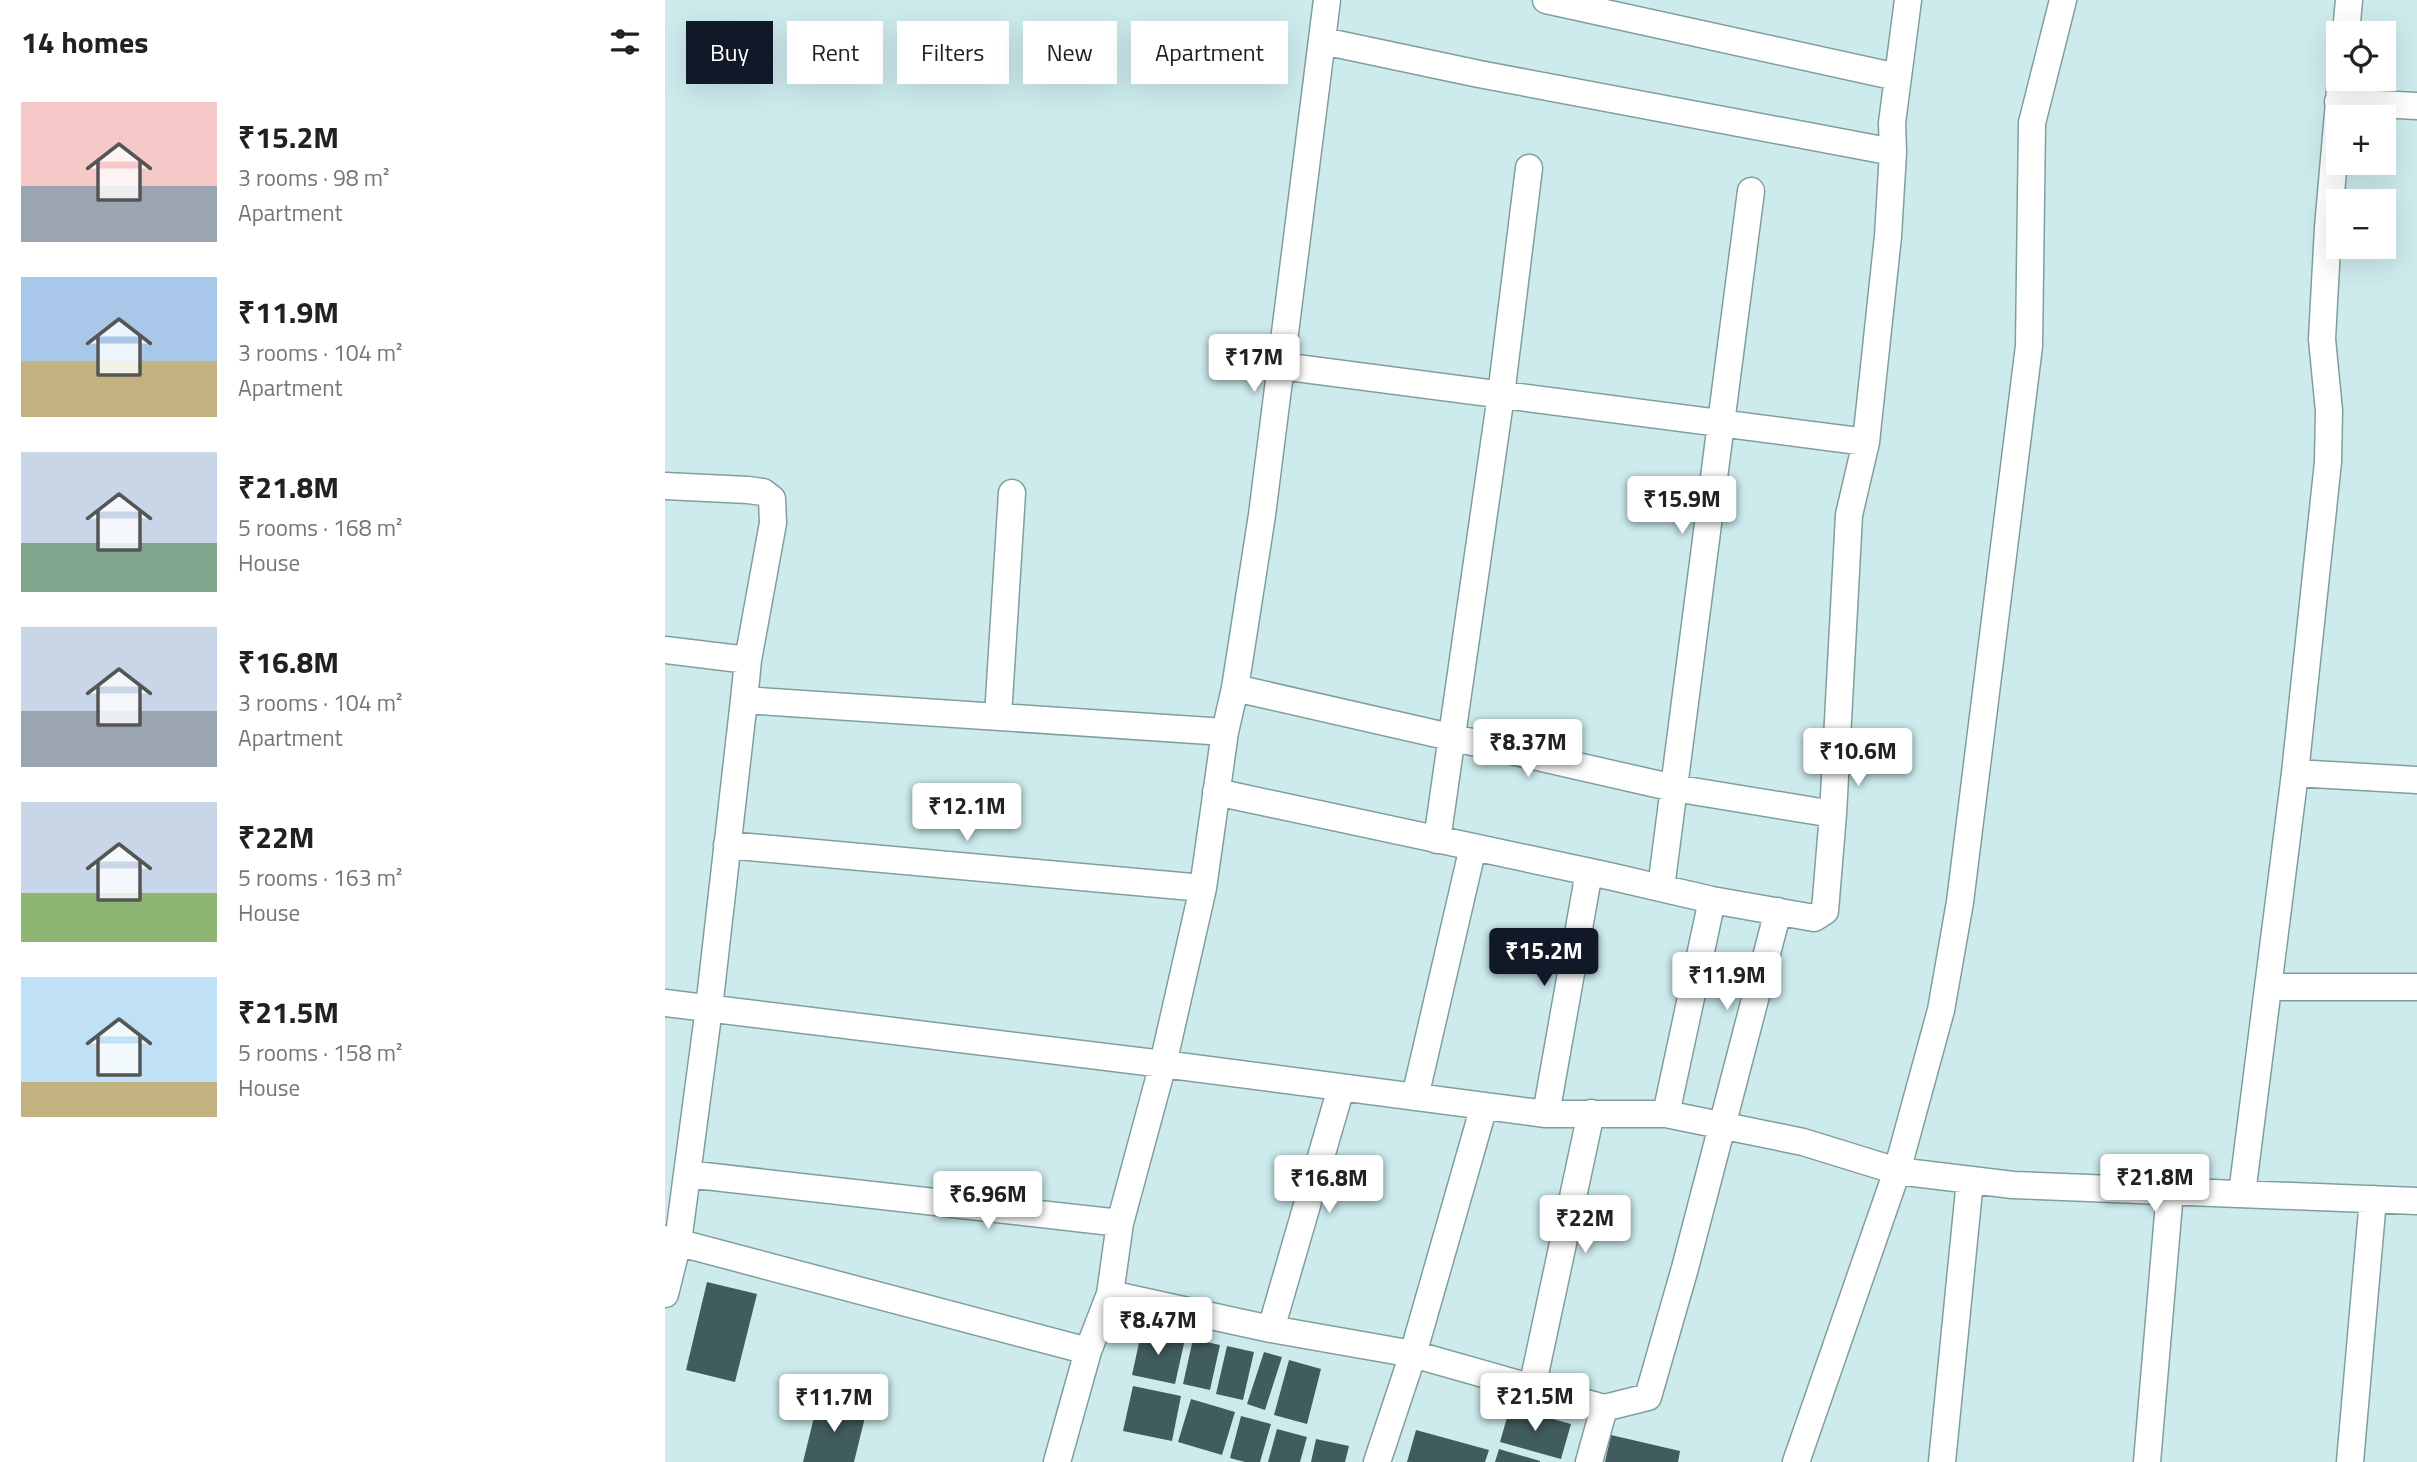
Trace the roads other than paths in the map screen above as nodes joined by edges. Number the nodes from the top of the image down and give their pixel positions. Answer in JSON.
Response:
{"nodes":[{"id":1,"x":1327,"y":0,"type":"edge"},
{"id":2,"x":1546,"y":0,"type":"edge"},
{"id":3,"x":1908,"y":0,"type":"edge"},
{"id":4,"x":2063,"y":0,"type":"edge"},
{"id":5,"x":2349,"y":0,"type":"edge"},
{"id":6,"x":2347,"y":21,"type":"edge"},
{"id":7,"x":1323,"y":41,"type":"junction"},
{"id":8,"x":1897,"y":77,"type":"junction"},
{"id":9,"x":2340,"y":91,"type":"edge"},
{"id":10,"x":2345,"y":91,"type":"edge"},
{"id":11,"x":2417,"y":106,"type":"edge"},
{"id":12,"x":1893,"y":152,"type":"junction"},
{"id":13,"x":1529,"y":168,"type":"dead end"},
{"id":14,"x":1751,"y":191,"type":"dead end"},
{"id":15,"x":1281,"y":366,"type":"junction"},
{"id":16,"x":1501,"y":395,"type":"junction"},
{"id":17,"x":1720,"y":425,"type":"junction"},
{"id":18,"x":1866,"y":442,"type":"junction"},
{"id":19,"x":665,"y":486,"type":"edge"},
{"id":20,"x":1012,"y":493,"type":"dead end"},
{"id":21,"x":665,"y":650,"type":"edge"},
{"id":22,"x":748,"y":660,"type":"junction"},
{"id":23,"x":1235,"y":688,"type":"junction"},
{"id":24,"x":744,"y":700,"type":"junction"},
{"id":25,"x":998,"y":716,"type":"junction"},
{"id":26,"x":1225,"y":732,"type":"junction"},
{"id":27,"x":1452,"y":736,"type":"junction"},
{"id":28,"x":2295,"y":773,"type":"junction"},
{"id":29,"x":2417,"y":780,"type":"edge"},
{"id":30,"x":1674,"y":788,"type":"junction"},
{"id":31,"x":1216,"y":792,"type":"junction"},
{"id":32,"x":1833,"y":814,"type":"junction"},
{"id":33,"x":1437,"y":839,"type":"junction"},
{"id":34,"x":727,"y":845,"type":"junction"},
{"id":35,"x":1473,"y":847,"type":"junction"},
{"id":36,"x":1589,"y":872,"type":"junction"},
{"id":37,"x":1203,"y":888,"type":"junction"},
{"id":38,"x":1661,"y":888,"type":"junction"},
{"id":39,"x":1712,"y":901,"type":"junction"},
{"id":40,"x":1778,"y":911,"type":"junction"},
{"id":41,"x":2269,"y":987,"type":"junction"},
{"id":42,"x":2417,"y":987,"type":"edge"},
{"id":43,"x":665,"y":1003,"type":"edge"},
{"id":44,"x":709,"y":1008,"type":"junction"},
{"id":45,"x":1163,"y":1064,"type":"junction"},
{"id":46,"x":1341,"y":1088,"type":"junction"},
{"id":47,"x":1415,"y":1097,"type":"junction"},
{"id":48,"x":1484,"y":1106,"type":"junction"},
{"id":49,"x":1591,"y":1113,"type":"junction"},
{"id":50,"x":1546,"y":1114,"type":"junction"},
{"id":51,"x":1666,"y":1114,"type":"junction"},
{"id":52,"x":1721,"y":1124,"type":"junction"},
{"id":53,"x":1897,"y":1171,"type":"junction"},
{"id":54,"x":687,"y":1174,"type":"junction"},
{"id":55,"x":1970,"y":1180,"type":"junction"},
{"id":56,"x":2170,"y":1191,"type":"junction"},
{"id":57,"x":2242,"y":1194,"type":"junction"},
{"id":58,"x":2373,"y":1199,"type":"junction"},
{"id":59,"x":2417,"y":1201,"type":"edge"},
{"id":60,"x":1120,"y":1223,"type":"junction"},
{"id":61,"x":671,"y":1240,"type":"edge"},
{"id":62,"x":665,"y":1294,"type":"edge"},
{"id":63,"x":1110,"y":1294,"type":"junction"},
{"id":64,"x":1272,"y":1329,"type":"junction"},
{"id":65,"x":1089,"y":1351,"type":"junction"},
{"id":66,"x":1413,"y":1354,"type":"junction"},
{"id":67,"x":1532,"y":1388,"type":"junction"},
{"id":68,"x":1604,"y":1408,"type":"junction"},
{"id":69,"x":1057,"y":1462,"type":"edge"},
{"id":70,"x":1377,"y":1462,"type":"edge"},
{"id":71,"x":1589,"y":1462,"type":"edge"},
{"id":72,"x":1796,"y":1462,"type":"edge"},
{"id":73,"x":1941,"y":1462,"type":"edge"},
{"id":74,"x":2147,"y":1462,"type":"edge"},
{"id":75,"x":2350,"y":1462,"type":"edge"}],
"edges":[{"from":1,"to":7,"type":"street"},
{"from":2,"to":8,"type":"street"},
{"from":3,"to":8,"type":"street"},
{"from":4,"to":53,"type":"street"},
{"from":5,"to":6,"type":"street"},
{"from":7,"to":12,"type":"street"},
{"from":7,"to":15,"type":"street"},
{"from":8,"to":12,"type":"street"},
{"from":9,"to":28,"type":"street"},
{"from":10,"to":11,"type":"street"},
{"from":12,"to":18,"type":"street"},
{"from":13,"to":16,"type":"street"},
{"from":14,"to":17,"type":"street"},
{"from":15,"to":16,"type":"street"},
{"from":15,"to":23,"type":"street"},
{"from":16,"to":17,"type":"street"},
{"from":16,"to":27,"type":"street"},
{"from":17,"to":18,"type":"street"},
{"from":17,"to":30,"type":"street"},
{"from":18,"to":32,"type":"street"},
{"from":19,"to":22,"type":"street"},
{"from":20,"to":25,"type":"street"},
{"from":21,"to":22,"type":"street"},
{"from":22,"to":24,"type":"street"},
{"from":23,"to":26,"type":"street"},
{"from":23,"to":27,"type":"street"},
{"from":24,"to":25,"type":"street"},
{"from":24,"to":34,"type":"street"},
{"from":25,"to":26,"type":"street"},
{"from":26,"to":31,"type":"street"},
{"from":27,"to":30,"type":"street"},
{"from":27,"to":33,"type":"street"},
{"from":28,"to":29,"type":"street"},
{"from":28,"to":41,"type":"street"},
{"from":30,"to":32,"type":"street"},
{"from":30,"to":38,"type":"street"},
{"from":31,"to":33,"type":"street"},
{"from":31,"to":37,"type":"street"},
{"from":32,"to":40,"type":"street"},
{"from":33,"to":35,"type":"street"},
{"from":34,"to":37,"type":"street"},
{"from":34,"to":44,"type":"street"},
{"from":35,"to":36,"type":"street"},
{"from":35,"to":47,"type":"street"},
{"from":36,"to":38,"type":"street"},
{"from":36,"to":50,"type":"street"},
{"from":37,"to":45,"type":"street"},
{"from":38,"to":39,"type":"street"},
{"from":39,"to":40,"type":"street"},
{"from":39,"to":51,"type":"street"},
{"from":40,"to":52,"type":"street"},
{"from":41,"to":42,"type":"street"},
{"from":41,"to":57,"type":"street"},
{"from":43,"to":44,"type":"street"},
{"from":44,"to":45,"type":"street"},
{"from":44,"to":54,"type":"street"},
{"from":45,"to":46,"type":"street"},
{"from":45,"to":60,"type":"street"},
{"from":46,"to":47,"type":"street"},
{"from":46,"to":64,"type":"street"},
{"from":47,"to":48,"type":"street"},
{"from":48,"to":50,"type":"street"},
{"from":48,"to":66,"type":"street"},
{"from":49,"to":50,"type":"street"},
{"from":49,"to":51,"type":"street"},
{"from":49,"to":67,"type":"street"},
{"from":51,"to":52,"type":"street"},
{"from":52,"to":53,"type":"street"},
{"from":52,"to":68,"type":"street"},
{"from":53,"to":55,"type":"street"},
{"from":53,"to":72,"type":"street"},
{"from":54,"to":60,"type":"street"},
{"from":54,"to":61,"type":"street"},
{"from":55,"to":56,"type":"street"},
{"from":55,"to":73,"type":"street"},
{"from":56,"to":57,"type":"street"},
{"from":56,"to":74,"type":"street"},
{"from":57,"to":58,"type":"street"},
{"from":58,"to":59,"type":"street"},
{"from":58,"to":75,"type":"street"},
{"from":60,"to":63,"type":"street"},
{"from":61,"to":62,"type":"street"},
{"from":61,"to":65,"type":"street"},
{"from":63,"to":64,"type":"street"},
{"from":63,"to":65,"type":"street"},
{"from":64,"to":66,"type":"street"},
{"from":65,"to":69,"type":"street"},
{"from":66,"to":67,"type":"street"},
{"from":66,"to":70,"type":"street"},
{"from":67,"to":68,"type":"street"},
{"from":68,"to":71,"type":"street"}]}
